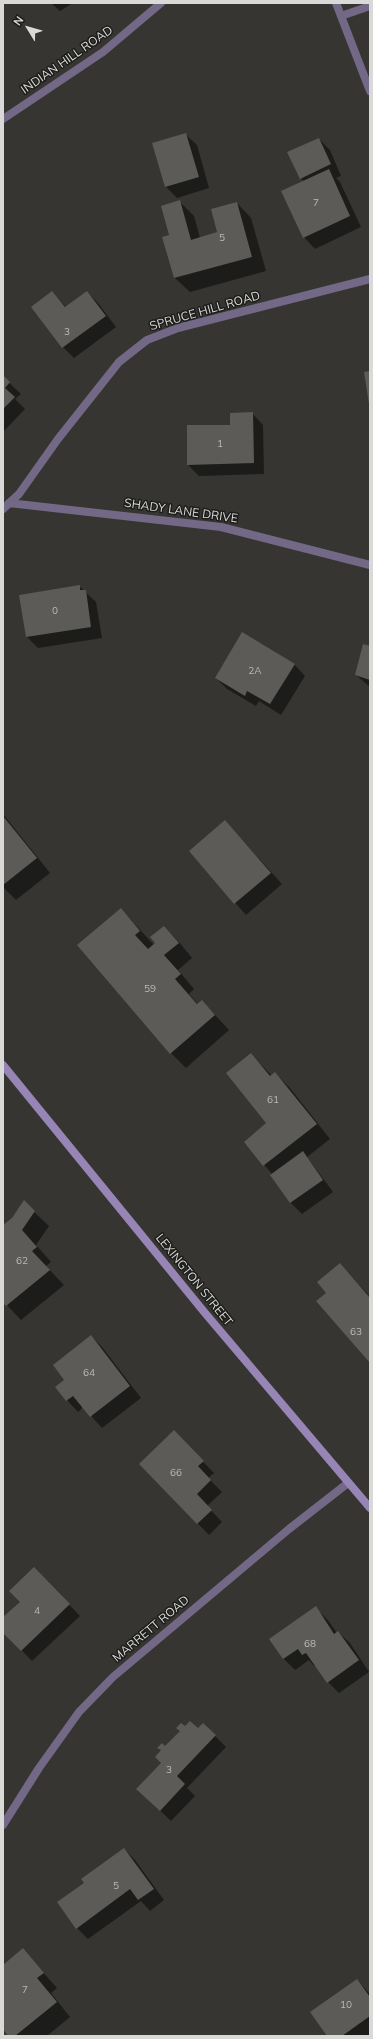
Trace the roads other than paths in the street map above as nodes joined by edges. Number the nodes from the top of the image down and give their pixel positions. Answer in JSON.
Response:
{"nodes":[{"id":1,"x":161,"y":3,"type":"edge"},
{"id":2,"x":336,"y":3,"type":"edge"},
{"id":3,"x":370,"y":6,"type":"edge"},
{"id":4,"x":341,"y":16,"type":"junction"},
{"id":5,"x":370,"y":91,"type":"edge"},
{"id":6,"x":3,"y":119,"type":"edge"},
{"id":7,"x":370,"y":279,"type":"edge"},
{"id":8,"x":6,"y":506,"type":"edge"},
{"id":9,"x":370,"y":565,"type":"edge"},
{"id":10,"x":3,"y":1065,"type":"edge"},
{"id":11,"x":348,"y":1483,"type":"junction"},
{"id":12,"x":370,"y":1508,"type":"edge"},
{"id":13,"x":3,"y":1825,"type":"edge"}],
"edges":[{"from":1,"to":6,"type":"street","name":"INDIAN HILL ROAD"},
{"from":2,"to":4,"type":"street"},
{"from":3,"to":4,"type":"street"},
{"from":4,"to":5,"type":"street"},
{"from":7,"to":8,"type":"street","name":"SPRUCE HILL ROAD"},
{"from":8,"to":9,"type":"street","name":"SHADY LANE DRIVE"},
{"from":10,"to":11,"type":"street","name":"LEXINGTON STREET"},
{"from":11,"to":12,"type":"street","name":"LEXINGTON STREET"},
{"from":11,"to":13,"type":"street","name":"MARRETT ROAD"}]}
